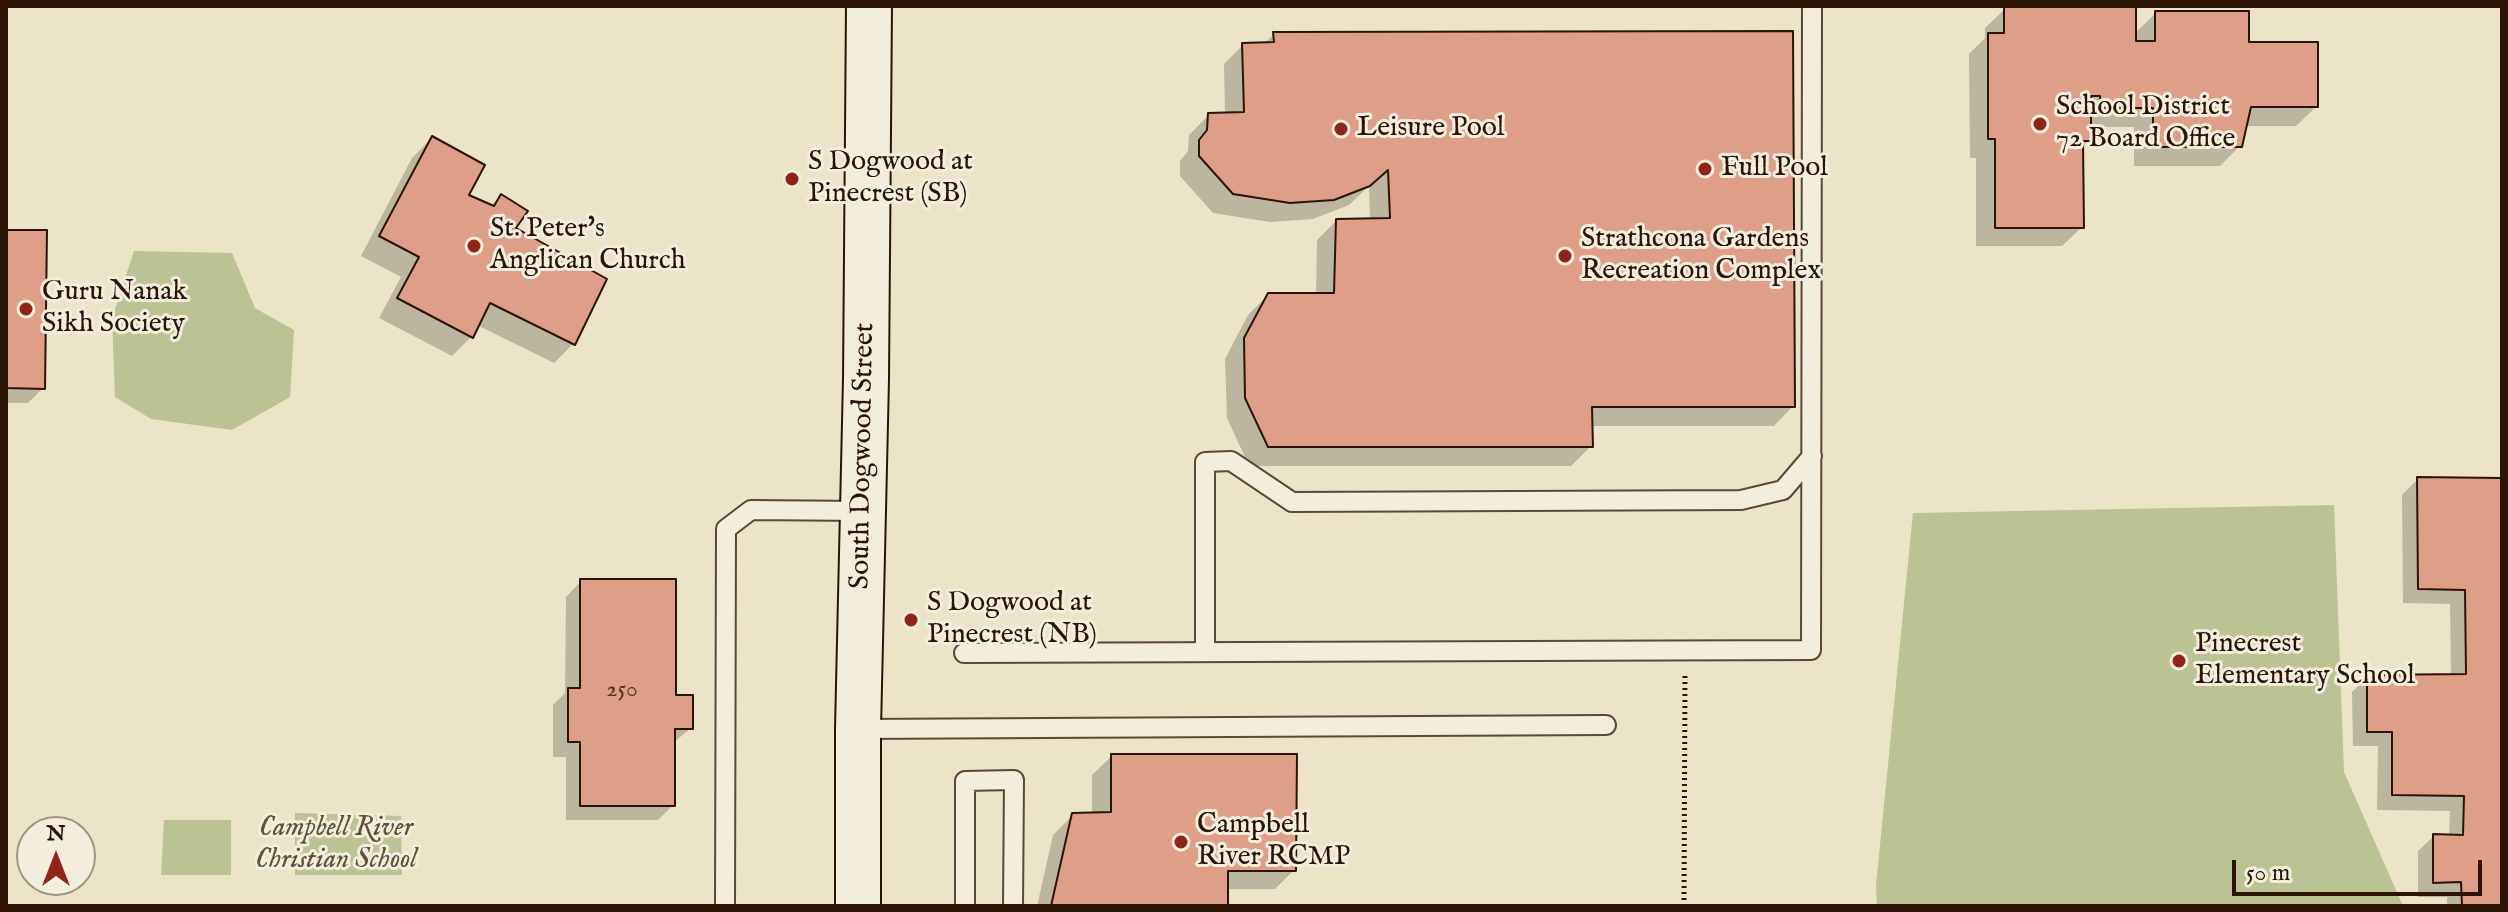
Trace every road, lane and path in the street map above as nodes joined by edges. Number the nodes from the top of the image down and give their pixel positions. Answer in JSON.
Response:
{"nodes":[{"id":1,"x":869,"y":6,"type":"edge"},
{"id":2,"x":1812,"y":6,"type":"edge"},
{"id":3,"x":1812,"y":456,"type":"junction"},
{"id":4,"x":862,"y":511,"type":"junction"},
{"id":5,"x":1685,"y":650,"type":"junction"},
{"id":6,"x":1205,"y":652,"type":"junction"},
{"id":7,"x":964,"y":653,"type":"dead end"},
{"id":8,"x":1606,"y":725,"type":"dead end"},
{"id":9,"x":858,"y":729,"type":"junction"},
{"id":10,"x":725,"y":906,"type":"edge"},
{"id":11,"x":858,"y":906,"type":"edge"},
{"id":12,"x":965,"y":906,"type":"edge"},
{"id":13,"x":1013,"y":906,"type":"edge"},
{"id":14,"x":1684,"y":906,"type":"edge"}],
"edges":[{"from":1,"to":4,"type":"main road","name":"South Dogwood Street"},
{"from":2,"to":3,"type":"lane"},
{"from":3,"to":5,"type":"lane"},
{"from":3,"to":6,"type":"lane"},
{"from":4,"to":9,"type":"main road","name":"South Dogwood Street"},
{"from":4,"to":10,"type":"lane"},
{"from":5,"to":6,"type":"lane"},
{"from":5,"to":14,"type":"path"},
{"from":6,"to":7,"type":"lane"},
{"from":8,"to":9,"type":"lane"},
{"from":9,"to":11,"type":"main road","name":"South Dogwood Street"},
{"from":12,"to":13,"type":"lane"}]}
